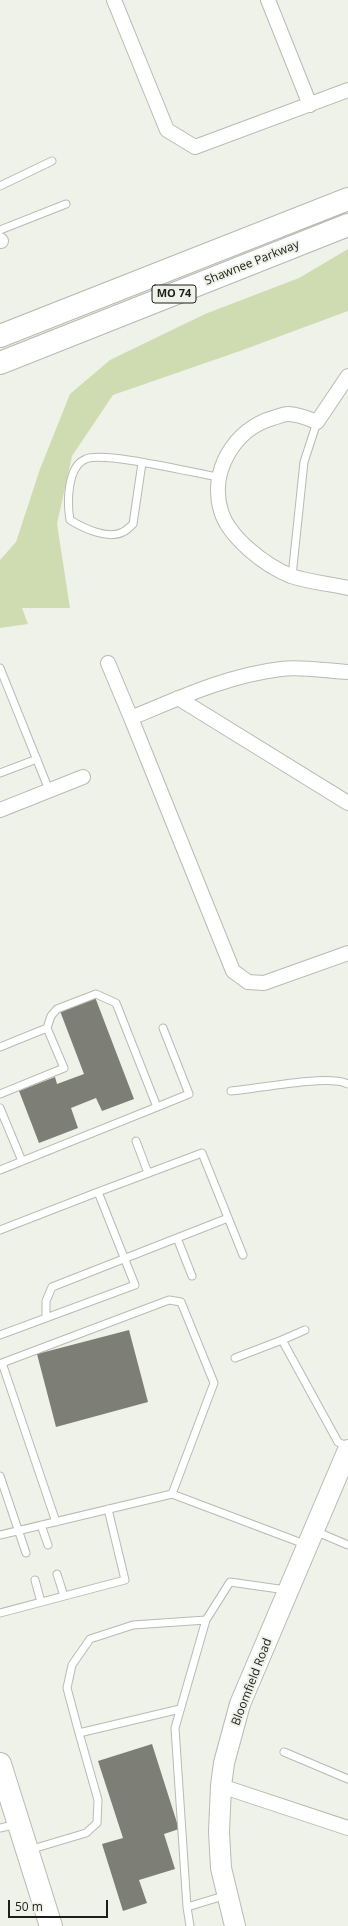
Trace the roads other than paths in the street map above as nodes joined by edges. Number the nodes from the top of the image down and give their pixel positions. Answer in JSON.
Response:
{"nodes":[{"id":1,"x":114,"y":0,"type":"edge"},
{"id":2,"x":268,"y":0,"type":"edge"},
{"id":3,"x":348,"y":90,"type":"edge"},
{"id":4,"x":310,"y":105,"type":"junction"},
{"id":5,"x":52,"y":161,"type":"dead end"},
{"id":6,"x":0,"y":186,"type":"edge"},
{"id":7,"x":348,"y":199,"type":"edge"},
{"id":8,"x":66,"y":204,"type":"dead end"},
{"id":9,"x":348,"y":225,"type":"edge"},
{"id":10,"x":0,"y":237,"type":"edge"},
{"id":11,"x":0,"y":336,"type":"edge"},
{"id":12,"x":0,"y":363,"type":"edge"},
{"id":13,"x":348,"y":376,"type":"edge"},
{"id":14,"x":317,"y":422,"type":"junction"},
{"id":15,"x":142,"y":463,"type":"junction"},
{"id":16,"x":218,"y":477,"type":"junction"},
{"id":17,"x":292,"y":576,"type":"junction"},
{"id":18,"x":348,"y":588,"type":"edge"},
{"id":19,"x":108,"y":662,"type":"dead end"},
{"id":20,"x":0,"y":668,"type":"edge"},
{"id":21,"x":348,"y":672,"type":"edge"},
{"id":22,"x":178,"y":698,"type":"junction"},
{"id":23,"x":131,"y":718,"type":"junction"},
{"id":24,"x":37,"y":759,"type":"junction"},
{"id":25,"x":0,"y":773,"type":"edge"},
{"id":26,"x":83,"y":777,"type":"dead end"},
{"id":27,"x":49,"y":790,"type":"junction"},
{"id":28,"x":348,"y":803,"type":"edge"},
{"id":29,"x":0,"y":810,"type":"edge"},
{"id":30,"x":348,"y":953,"type":"edge"},
{"id":31,"x":48,"y":1028,"type":"junction"},
{"id":32,"x":163,"y":1028,"type":"dead end"},
{"id":33,"x":0,"y":1047,"type":"edge"},
{"id":34,"x":348,"y":1084,"type":"edge"},
{"id":35,"x":231,"y":1091,"type":"dead end"},
{"id":36,"x":0,"y":1094,"type":"edge"},
{"id":37,"x":157,"y":1107,"type":"junction"},
{"id":38,"x":0,"y":1108,"type":"edge"},
{"id":39,"x":136,"y":1140,"type":"dead end"},
{"id":40,"x":22,"y":1161,"type":"junction"},
{"id":41,"x":0,"y":1170,"type":"edge"},
{"id":42,"x":148,"y":1173,"type":"junction"},
{"id":43,"x":98,"y":1192,"type":"junction"},
{"id":44,"x":228,"y":1218,"type":"junction"},
{"id":45,"x":0,"y":1230,"type":"edge"},
{"id":46,"x":177,"y":1238,"type":"junction"},
{"id":47,"x":242,"y":1255,"type":"dead end"},
{"id":48,"x":125,"y":1259,"type":"junction"},
{"id":49,"x":192,"y":1276,"type":"dead end"},
{"id":50,"x":46,"y":1318,"type":"junction"},
{"id":51,"x":306,"y":1330,"type":"dead end"},
{"id":52,"x":0,"y":1335,"type":"edge"},
{"id":53,"x":282,"y":1340,"type":"junction"},
{"id":54,"x":235,"y":1358,"type":"dead end"},
{"id":55,"x":1,"y":1363,"type":"edge"},
{"id":56,"x":348,"y":1447,"type":"edge"},
{"id":57,"x":348,"y":1450,"type":"edge"},
{"id":58,"x":0,"y":1476,"type":"edge"},
{"id":59,"x":172,"y":1494,"type":"junction"},
{"id":60,"x":108,"y":1509,"type":"junction"},
{"id":61,"x":56,"y":1522,"type":"junction"},
{"id":62,"x":41,"y":1525,"type":"junction"},
{"id":63,"x":18,"y":1530,"type":"junction"},
{"id":64,"x":0,"y":1535,"type":"edge"},
{"id":65,"x":311,"y":1538,"type":"junction"},
{"id":66,"x":48,"y":1545,"type":"dead end"},
{"id":67,"x":348,"y":1545,"type":"edge"},
{"id":68,"x":26,"y":1553,"type":"dead end"},
{"id":69,"x":57,"y":1574,"type":"dead end"},
{"id":70,"x":35,"y":1580,"type":"dead end"},
{"id":71,"x":288,"y":1590,"type":"junction"},
{"id":72,"x":64,"y":1596,"type":"junction"},
{"id":73,"x":41,"y":1602,"type":"junction"},
{"id":74,"x":0,"y":1613,"type":"edge"},
{"id":75,"x":206,"y":1620,"type":"junction"},
{"id":76,"x":180,"y":1709,"type":"junction"},
{"id":77,"x":79,"y":1733,"type":"junction"},
{"id":78,"x":284,"y":1752,"type":"dead end"},
{"id":79,"x":0,"y":1764,"type":"edge"},
{"id":80,"x":348,"y":1779,"type":"edge"},
{"id":81,"x":221,"y":1786,"type":"junction"},
{"id":82,"x":10,"y":1826,"type":"edge"},
{"id":83,"x":348,"y":1828,"type":"edge"},
{"id":84,"x":27,"y":1850,"type":"junction"},
{"id":85,"x":227,"y":1895,"type":"junction"},
{"id":86,"x":187,"y":1907,"type":"junction"},
{"id":87,"x":51,"y":1926,"type":"edge"},
{"id":88,"x":190,"y":1926,"type":"edge"},
{"id":89,"x":236,"y":1926,"type":"edge"}],
"edges":[{"from":1,"to":4,"type":"street"},
{"from":2,"to":4,"type":"street"},
{"from":3,"to":4,"type":"street"},
{"from":5,"to":6,"type":"lane"},
{"from":7,"to":11,"type":"main road","name":"Shawnee Parkway","number":"MO 74"},
{"from":8,"to":10,"type":"lane"},
{"from":9,"to":12,"type":"main road","name":"Shawnee Parkway","number":"MO 74"},
{"from":13,"to":14,"type":"street"},
{"from":14,"to":16,"type":"street"},
{"from":14,"to":17,"type":"lane"},
{"from":15,"to":15,"type":"lane"},
{"from":15,"to":16,"type":"lane"},
{"from":16,"to":17,"type":"street"},
{"from":17,"to":18,"type":"street"},
{"from":19,"to":23,"type":"street"},
{"from":20,"to":24,"type":"lane"},
{"from":21,"to":22,"type":"street"},
{"from":22,"to":23,"type":"street"},
{"from":22,"to":28,"type":"street"},
{"from":23,"to":30,"type":"street"},
{"from":24,"to":25,"type":"lane"},
{"from":24,"to":27,"type":"lane"},
{"from":26,"to":27,"type":"street"},
{"from":27,"to":29,"type":"street"},
{"from":31,"to":33,"type":"lane"},
{"from":31,"to":36,"type":"lane"},
{"from":31,"to":37,"type":"lane"},
{"from":32,"to":37,"type":"lane"},
{"from":34,"to":35,"type":"lane"},
{"from":37,"to":40,"type":"lane"},
{"from":38,"to":40,"type":"lane"},
{"from":39,"to":42,"type":"lane"},
{"from":40,"to":41,"type":"lane"},
{"from":42,"to":43,"type":"lane"},
{"from":42,"to":44,"type":"lane"},
{"from":43,"to":45,"type":"lane"},
{"from":43,"to":48,"type":"lane"},
{"from":44,"to":46,"type":"lane"},
{"from":44,"to":47,"type":"lane"},
{"from":46,"to":48,"type":"lane"},
{"from":46,"to":49,"type":"lane"},
{"from":48,"to":50,"type":"lane"},
{"from":48,"to":50,"type":"lane"},
{"from":50,"to":52,"type":"lane"},
{"from":51,"to":53,"type":"lane"},
{"from":53,"to":54,"type":"lane"},
{"from":53,"to":56,"type":"lane"},
{"from":55,"to":59,"type":"lane"},
{"from":55,"to":61,"type":"lane"},
{"from":57,"to":65,"type":"street","name":"Bloomfield Road"},
{"from":58,"to":63,"type":"lane"},
{"from":59,"to":60,"type":"lane"},
{"from":59,"to":65,"type":"lane"},
{"from":60,"to":61,"type":"lane"},
{"from":60,"to":72,"type":"lane"},
{"from":61,"to":62,"type":"lane"},
{"from":62,"to":63,"type":"lane"},
{"from":62,"to":66,"type":"lane"},
{"from":63,"to":64,"type":"lane"},
{"from":63,"to":68,"type":"lane"},
{"from":65,"to":67,"type":"lane"},
{"from":65,"to":71,"type":"street","name":"Bloomfield Road"},
{"from":69,"to":72,"type":"lane"},
{"from":70,"to":73,"type":"lane"},
{"from":71,"to":75,"type":"lane"},
{"from":71,"to":81,"type":"street","name":"Bloomfield Road"},
{"from":72,"to":73,"type":"lane"},
{"from":73,"to":74,"type":"lane"},
{"from":75,"to":76,"type":"lane"},
{"from":75,"to":77,"type":"lane"},
{"from":76,"to":77,"type":"lane"},
{"from":76,"to":86,"type":"lane"},
{"from":77,"to":84,"type":"lane"},
{"from":78,"to":80,"type":"lane"},
{"from":79,"to":82,"type":"main road"},
{"from":81,"to":83,"type":"street"},
{"from":81,"to":85,"type":"street","name":"Bloomfield Road"},
{"from":82,"to":84,"type":"main road"},
{"from":84,"to":87,"type":"main road"},
{"from":85,"to":86,"type":"lane"},
{"from":85,"to":89,"type":"street","name":"Bloomfield Road"},
{"from":86,"to":88,"type":"lane"}]}
